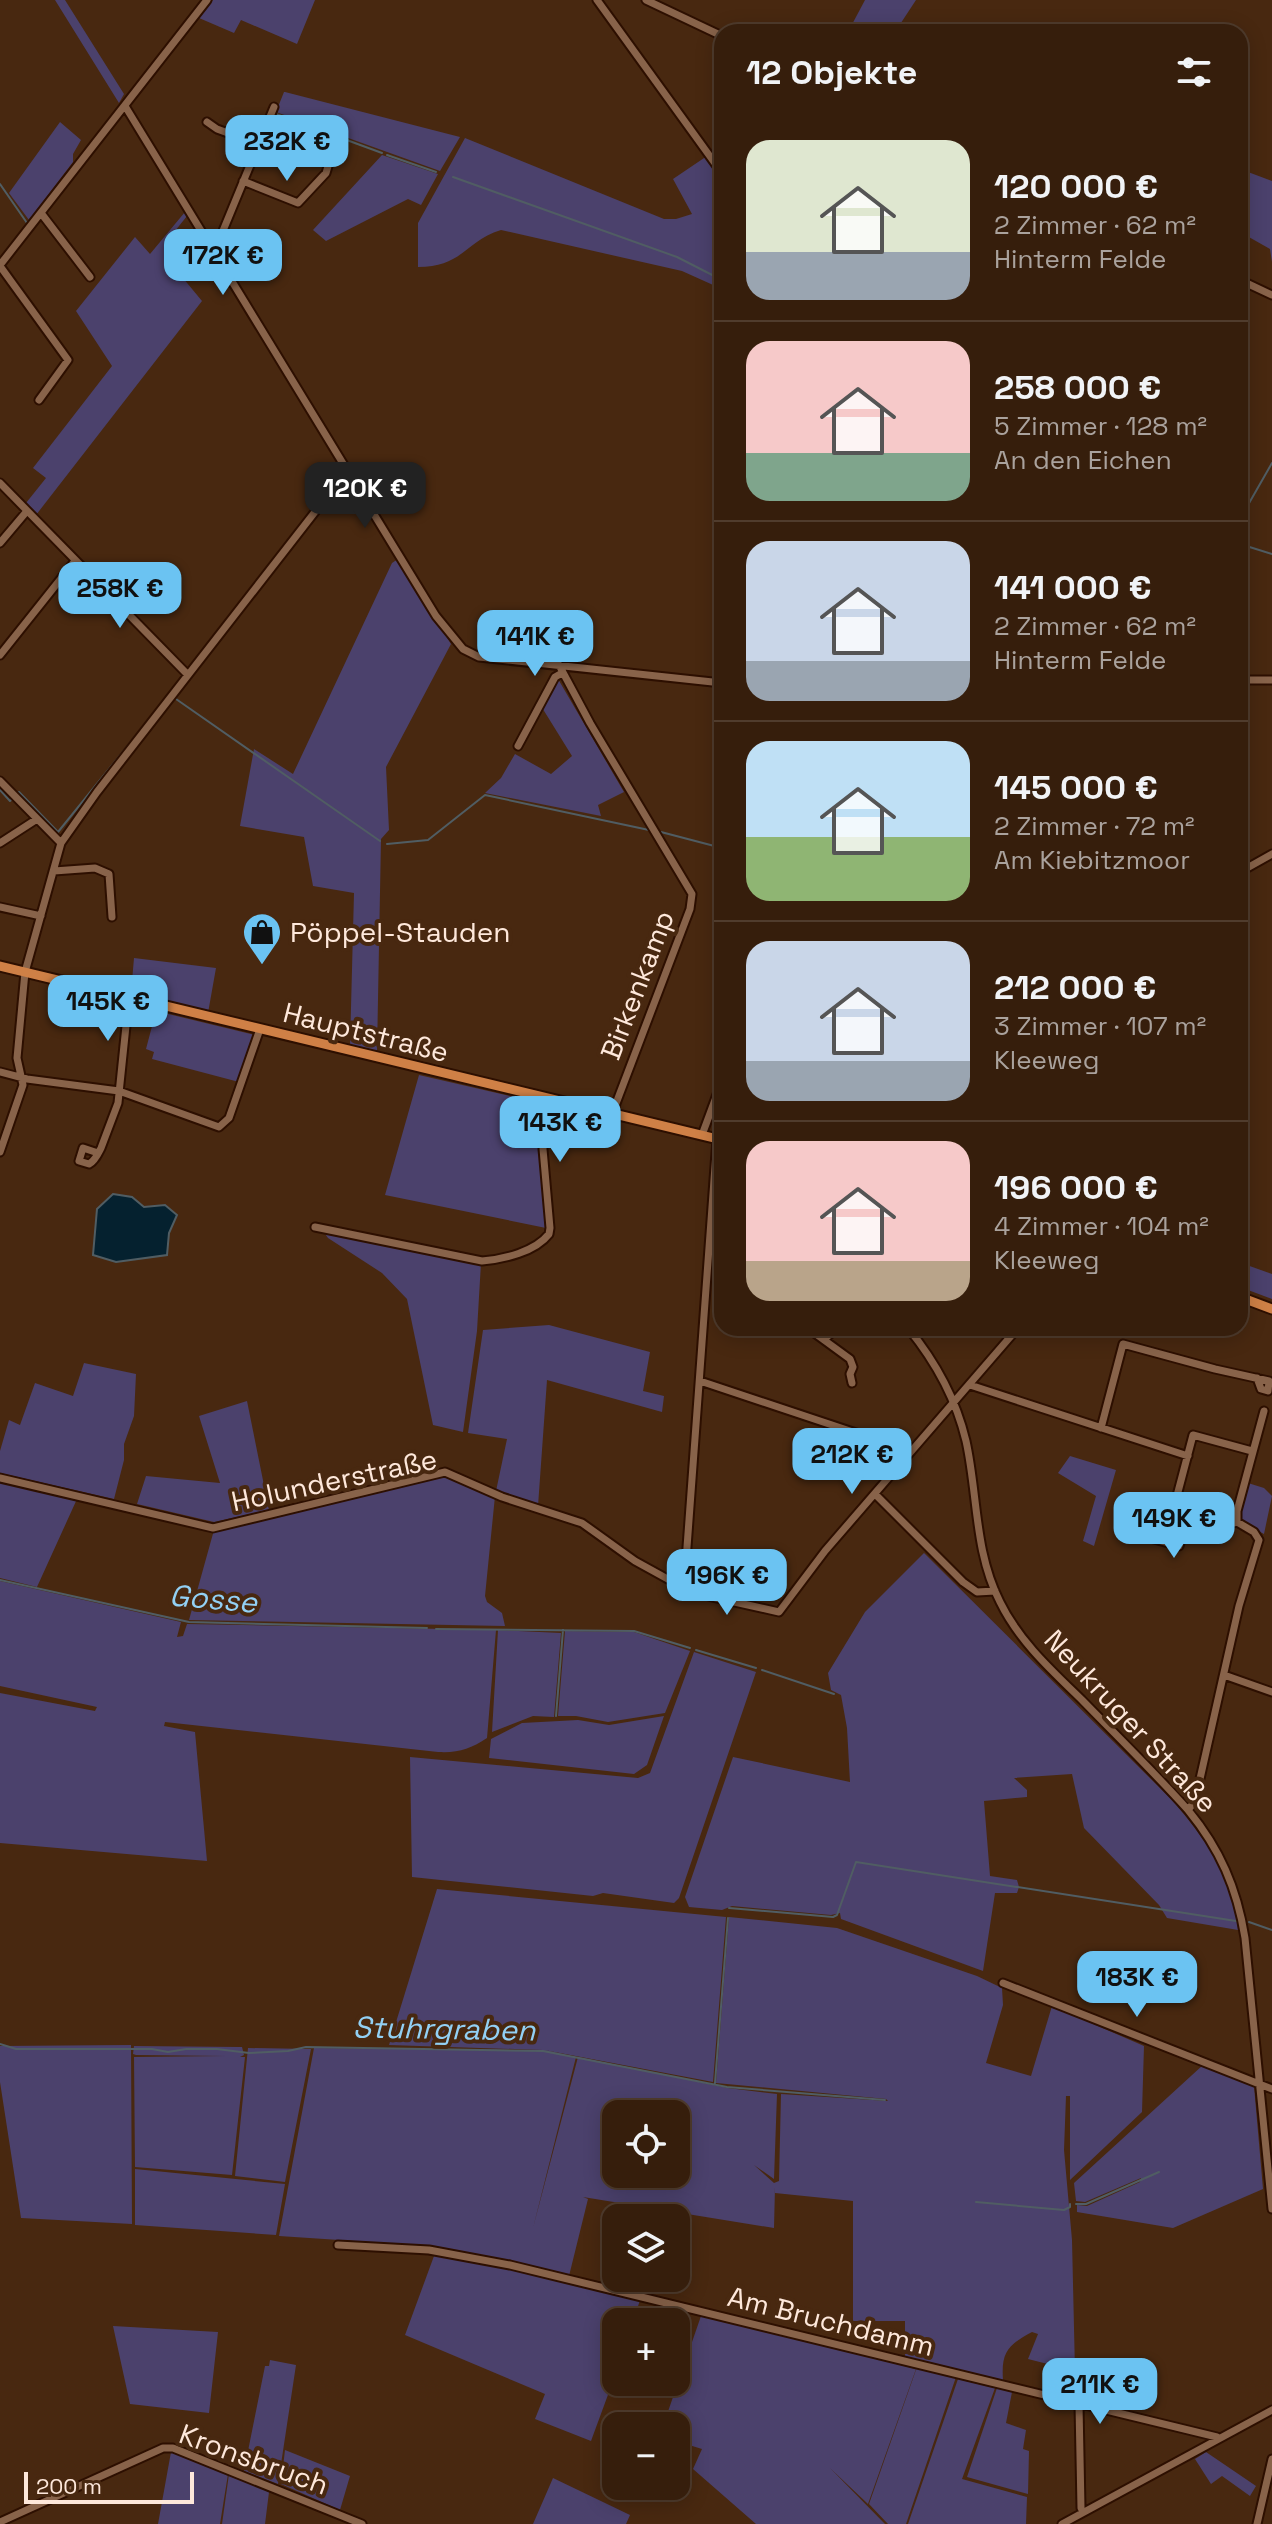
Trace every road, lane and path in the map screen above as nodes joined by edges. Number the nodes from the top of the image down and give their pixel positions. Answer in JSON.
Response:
{"nodes":[{"id":1,"x":207,"y":0,"type":"edge"},
{"id":2,"x":597,"y":0,"type":"edge"},
{"id":3,"x":646,"y":0,"type":"edge"},
{"id":4,"x":714,"y":32,"type":"edge"},
{"id":5,"x":125,"y":106,"type":"junction"},
{"id":6,"x":274,"y":107,"type":"dead end"},
{"id":7,"x":207,"y":122,"type":"dead end"},
{"id":8,"x":258,"y":144,"type":"junction"},
{"id":9,"x":714,"y":162,"type":"edge"},
{"id":10,"x":329,"y":163,"type":"dead end"},
{"id":11,"x":243,"y":181,"type":"junction"},
{"id":12,"x":41,"y":213,"type":"junction"},
{"id":13,"x":210,"y":246,"type":"junction"},
{"id":14,"x":0,"y":266,"type":"edge"},
{"id":15,"x":90,"y":277,"type":"dead end"},
{"id":16,"x":1248,"y":284,"type":"edge"},
{"id":17,"x":1272,"y":295,"type":"edge"},
{"id":18,"x":39,"y":400,"type":"dead end"},
{"id":19,"x":349,"y":473,"type":"junction"},
{"id":20,"x":0,"y":483,"type":"edge"},
{"id":21,"x":27,"y":511,"type":"junction"},
{"id":22,"x":0,"y":543,"type":"edge"},
{"id":23,"x":75,"y":561,"type":"junction"},
{"id":24,"x":0,"y":655,"type":"edge"},
{"id":25,"x":561,"y":669,"type":"junction"},
{"id":26,"x":188,"y":675,"type":"junction"},
{"id":27,"x":1248,"y":680,"type":"edge"},
{"id":28,"x":1272,"y":680,"type":"edge"},
{"id":29,"x":714,"y":682,"type":"edge"},
{"id":30,"x":518,"y":746,"type":"dead end"},
{"id":31,"x":0,"y":781,"type":"edge"},
{"id":32,"x":37,"y":819,"type":"junction"},
{"id":33,"x":0,"y":843,"type":"edge"},
{"id":34,"x":61,"y":843,"type":"junction"},
{"id":35,"x":1272,"y":854,"type":"edge"},
{"id":36,"x":1248,"y":868,"type":"edge"},
{"id":37,"x":54,"y":871,"type":"junction"},
{"id":38,"x":0,"y":907,"type":"edge"},
{"id":39,"x":41,"y":916,"type":"junction"},
{"id":40,"x":112,"y":917,"type":"dead end"},
{"id":41,"x":0,"y":966,"type":"edge"},
{"id":42,"x":25,"y":972,"type":"junction"},
{"id":43,"x":129,"y":997,"type":"junction"},
{"id":44,"x":260,"y":1029,"type":"junction"},
{"id":45,"x":0,"y":1072,"type":"edge"},
{"id":46,"x":23,"y":1078,"type":"junction"},
{"id":47,"x":119,"y":1091,"type":"junction"},
{"id":48,"x":546,"y":1099,"type":"junction"},
{"id":49,"x":714,"y":1103,"type":"edge"},
{"id":50,"x":612,"y":1114,"type":"junction"},
{"id":51,"x":702,"y":1135,"type":"junction"},
{"id":52,"x":714,"y":1138,"type":"edge"},
{"id":53,"x":0,"y":1152,"type":"edge"},
{"id":54,"x":98,"y":1153,"type":"dead end"},
{"id":55,"x":714,"y":1212,"type":"edge"},
{"id":56,"x":315,"y":1227,"type":"dead end"},
{"id":57,"x":1248,"y":1300,"type":"edge"},
{"id":58,"x":1272,"y":1309,"type":"edge"},
{"id":59,"x":820,"y":1336,"type":"edge"},
{"id":60,"x":828,"y":1336,"type":"edge"},
{"id":61,"x":914,"y":1336,"type":"edge"},
{"id":62,"x":1011,"y":1336,"type":"edge"},
{"id":63,"x":825,"y":1339,"type":"junction"},
{"id":64,"x":1257,"y":1378,"type":"dead end"},
{"id":65,"x":700,"y":1381,"type":"junction"},
{"id":66,"x":852,"y":1383,"type":"dead end"},
{"id":67,"x":970,"y":1385,"type":"junction"},
{"id":68,"x":954,"y":1403,"type":"junction"},
{"id":69,"x":1264,"y":1411,"type":"dead end"},
{"id":70,"x":1101,"y":1428,"type":"junction"},
{"id":71,"x":910,"y":1451,"type":"junction"},
{"id":72,"x":1252,"y":1451,"type":"junction"},
{"id":73,"x":1188,"y":1456,"type":"junction"},
{"id":74,"x":0,"y":1478,"type":"edge"},
{"id":75,"x":875,"y":1494,"type":"junction"},
{"id":76,"x":1189,"y":1514,"type":"junction"},
{"id":77,"x":1237,"y":1522,"type":"junction"},
{"id":78,"x":1122,"y":1530,"type":"dead end"},
{"id":79,"x":684,"y":1588,"type":"junction"},
{"id":80,"x":995,"y":1591,"type":"junction"},
{"id":81,"x":1224,"y":1675,"type":"junction"},
{"id":82,"x":1272,"y":1692,"type":"edge"},
{"id":83,"x":1188,"y":1810,"type":"junction"},
{"id":84,"x":1003,"y":1983,"type":"dead end"},
{"id":85,"x":1260,"y":2083,"type":"junction"},
{"id":86,"x":1272,"y":2089,"type":"edge"},
{"id":87,"x":1272,"y":2209,"type":"edge"},
{"id":88,"x":338,"y":2245,"type":"dead end"},
{"id":89,"x":1079,"y":2405,"type":"junction"},
{"id":90,"x":1272,"y":2410,"type":"edge"},
{"id":91,"x":1217,"y":2437,"type":"junction"},
{"id":92,"x":1272,"y":2459,"type":"edge"},
{"id":93,"x":1083,"y":2512,"type":"junction"},
{"id":94,"x":0,"y":2522,"type":"edge"},
{"id":95,"x":362,"y":2524,"type":"edge"},
{"id":96,"x":1062,"y":2524,"type":"edge"},
{"id":97,"x":1257,"y":2524,"type":"edge"}],
"edges":[{"from":1,"to":5,"type":"street"},
{"from":2,"to":9,"type":"street"},
{"from":3,"to":4,"type":"street"},
{"from":5,"to":12,"type":"street"},
{"from":5,"to":13,"type":"street"},
{"from":6,"to":8,"type":"street"},
{"from":7,"to":8,"type":"street"},
{"from":8,"to":11,"type":"street"},
{"from":10,"to":11,"type":"street"},
{"from":11,"to":13,"type":"street"},
{"from":12,"to":14,"type":"street"},
{"from":12,"to":15,"type":"street"},
{"from":13,"to":19,"type":"street"},
{"from":14,"to":18,"type":"street"},
{"from":16,"to":17,"type":"street"},
{"from":19,"to":25,"type":"street"},
{"from":19,"to":26,"type":"street"},
{"from":20,"to":21,"type":"street"},
{"from":21,"to":22,"type":"street"},
{"from":21,"to":23,"type":"street"},
{"from":23,"to":24,"type":"street"},
{"from":23,"to":26,"type":"street"},
{"from":25,"to":29,"type":"street"},
{"from":25,"to":30,"type":"street"},
{"from":25,"to":50,"type":"street","name":"Birkenkamp"},
{"from":26,"to":34,"type":"street"},
{"from":27,"to":28,"type":"street"},
{"from":31,"to":32,"type":"street"},
{"from":32,"to":33,"type":"street"},
{"from":32,"to":34,"type":"street"},
{"from":34,"to":37,"type":"street"},
{"from":35,"to":36,"type":"street"},
{"from":37,"to":39,"type":"street"},
{"from":37,"to":40,"type":"street"},
{"from":38,"to":39,"type":"street"},
{"from":39,"to":42,"type":"street"},
{"from":41,"to":42,"type":"main road","name":"Hauptstraße"},
{"from":42,"to":43,"type":"main road","name":"Hauptstraße"},
{"from":42,"to":46,"type":"street"},
{"from":43,"to":44,"type":"main road","name":"Hauptstraße"},
{"from":43,"to":47,"type":"street"},
{"from":44,"to":47,"type":"street"},
{"from":44,"to":48,"type":"main road","name":"Hauptstraße"},
{"from":45,"to":46,"type":"street"},
{"from":46,"to":47,"type":"street"},
{"from":46,"to":53,"type":"street"},
{"from":47,"to":54,"type":"street"},
{"from":48,"to":50,"type":"main road","name":"Hauptstraße"},
{"from":48,"to":56,"type":"street"},
{"from":49,"to":51,"type":"street"},
{"from":50,"to":51,"type":"main road","name":"Hauptstraße"},
{"from":51,"to":52,"type":"main road","name":"Hauptstraße"},
{"from":55,"to":65,"type":"street"},
{"from":57,"to":58,"type":"main road"},
{"from":59,"to":63,"type":"street"},
{"from":60,"to":63,"type":"street"},
{"from":61,"to":68,"type":"street","name":"Neukruger Straße"},
{"from":62,"to":67,"type":"street"},
{"from":63,"to":66,"type":"street"},
{"from":64,"to":70,"type":"street"},
{"from":65,"to":71,"type":"street"},
{"from":65,"to":79,"type":"street"},
{"from":67,"to":68,"type":"street"},
{"from":67,"to":70,"type":"street"},
{"from":68,"to":71,"type":"street"},
{"from":68,"to":80,"type":"street","name":"Neukruger Straße"},
{"from":69,"to":72,"type":"street"},
{"from":70,"to":73,"type":"street"},
{"from":71,"to":75,"type":"street"},
{"from":72,"to":73,"type":"street"},
{"from":72,"to":77,"type":"street"},
{"from":73,"to":76,"type":"street"},
{"from":74,"to":79,"type":"street","name":"Holunderstraße"},
{"from":75,"to":79,"type":"street","name":"Holunderstraße"},
{"from":75,"to":80,"type":"street"},
{"from":76,"to":77,"type":"street"},
{"from":76,"to":78,"type":"street"},
{"from":77,"to":81,"type":"street"},
{"from":80,"to":83,"type":"street","name":"Neukruger Straße"},
{"from":81,"to":82,"type":"street"},
{"from":81,"to":83,"type":"street"},
{"from":83,"to":85,"type":"street","name":"Neukruger Straße"},
{"from":84,"to":85,"type":"street"},
{"from":85,"to":86,"type":"street"},
{"from":85,"to":87,"type":"street","name":"Neukruger Straße"},
{"from":88,"to":89,"type":"street","name":"Am Bruchdamm"},
{"from":89,"to":91,"type":"street","name":"Am Bruchdamm"},
{"from":89,"to":93,"type":"street"},
{"from":90,"to":91,"type":"street"},
{"from":91,"to":93,"type":"street"},
{"from":92,"to":97,"type":"street"},
{"from":93,"to":96,"type":"street"},
{"from":94,"to":95,"type":"street","name":"Kronsbruch"}]}
